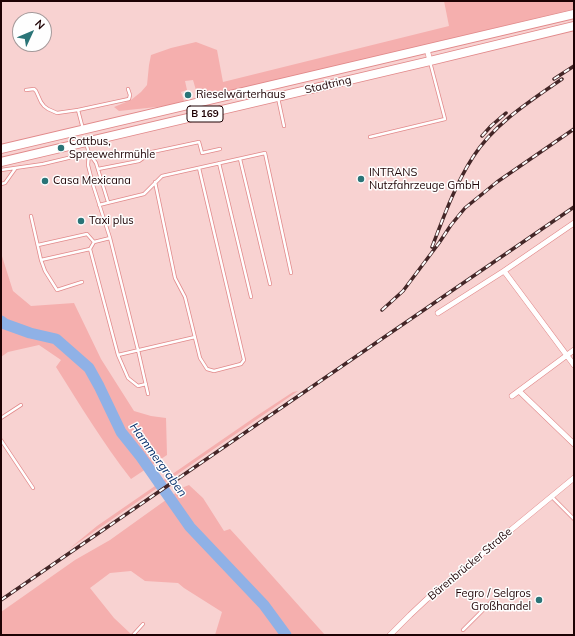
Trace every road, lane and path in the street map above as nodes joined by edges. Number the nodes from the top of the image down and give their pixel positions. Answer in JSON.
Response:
{"nodes":[{"id":1,"x":574,"y":14,"type":"edge"},
{"id":2,"x":533,"y":24,"type":"junction"},
{"id":3,"x":574,"y":26,"type":"edge"},
{"id":4,"x":537,"y":35,"type":"junction"},
{"id":5,"x":427,"y":49,"type":"junction"},
{"id":6,"x":430,"y":61,"type":"junction"},
{"id":7,"x":275,"y":85,"type":"junction"},
{"id":8,"x":128,"y":89,"type":"dead end"},
{"id":9,"x":26,"y":90,"type":"dead end"},
{"id":10,"x":278,"y":97,"type":"junction"},
{"id":11,"x":78,"y":110,"type":"junction"},
{"id":12,"x":284,"y":126,"type":"dead end"},
{"id":13,"x":83,"y":130,"type":"junction"},
{"id":14,"x":370,"y":137,"type":"dead end"},
{"id":15,"x":86,"y":142,"type":"junction"},
{"id":16,"x":1,"y":149,"type":"edge"},
{"id":17,"x":220,"y":149,"type":"dead end"},
{"id":18,"x":90,"y":153,"type":"junction"},
{"id":19,"x":240,"y":159,"type":"junction"},
{"id":20,"x":1,"y":162,"type":"edge"},
{"id":21,"x":219,"y":163,"type":"junction"},
{"id":22,"x":15,"y":168,"type":"junction"},
{"id":23,"x":199,"y":168,"type":"junction"},
{"id":24,"x":98,"y":169,"type":"junction"},
{"id":25,"x":1,"y":170,"type":"edge"},
{"id":26,"x":155,"y":182,"type":"junction"},
{"id":27,"x":1,"y":184,"type":"edge"},
{"id":28,"x":108,"y":202,"type":"junction"},
{"id":29,"x":99,"y":205,"type":"junction"},
{"id":30,"x":30,"y":216,"type":"dead end"},
{"id":31,"x":574,"y":223,"type":"edge"},
{"id":32,"x":110,"y":238,"type":"junction"},
{"id":33,"x":94,"y":242,"type":"junction"},
{"id":34,"x":38,"y":245,"type":"junction"},
{"id":35,"x":90,"y":249,"type":"junction"},
{"id":36,"x":41,"y":260,"type":"junction"},
{"id":37,"x":504,"y":271,"type":"junction"},
{"id":38,"x":290,"y":273,"type":"dead end"},
{"id":39,"x":82,"y":282,"type":"dead end"},
{"id":40,"x":270,"y":284,"type":"dead end"},
{"id":41,"x":251,"y":297,"type":"dead end"},
{"id":42,"x":438,"y":313,"type":"dead end"},
{"id":43,"x":195,"y":337,"type":"junction"},
{"id":44,"x":138,"y":350,"type":"junction"},
{"id":45,"x":574,"y":350,"type":"edge"},
{"id":46,"x":118,"y":355,"type":"junction"},
{"id":47,"x":567,"y":356,"type":"junction"},
{"id":48,"x":574,"y":365,"type":"edge"},
{"id":49,"x":146,"y":384,"type":"junction"},
{"id":50,"x":519,"y":391,"type":"junction"},
{"id":51,"x":148,"y":394,"type":"dead end"},
{"id":52,"x":512,"y":396,"type":"dead end"},
{"id":53,"x":21,"y":405,"type":"dead end"},
{"id":54,"x":1,"y":418,"type":"edge"},
{"id":55,"x":1,"y":440,"type":"edge"},
{"id":56,"x":574,"y":444,"type":"edge"},
{"id":57,"x":574,"y":478,"type":"edge"},
{"id":58,"x":33,"y":488,"type":"dead end"},
{"id":59,"x":552,"y":497,"type":"junction"},
{"id":60,"x":574,"y":519,"type":"edge"},
{"id":61,"x":492,"y":601,"type":"dead end"},
{"id":62,"x":143,"y":624,"type":"dead end"},
{"id":63,"x":463,"y":630,"type":"dead end"},
{"id":64,"x":133,"y":635,"type":"edge"},
{"id":65,"x":390,"y":635,"type":"edge"}],
"edges":[{"from":1,"to":2,"type":"main road","number":"B 169"},
{"from":2,"to":4,"type":"street"},
{"from":2,"to":5,"type":"main road","name":"Stadtring","number":"B 169"},
{"from":3,"to":4,"type":"main road","number":"B 169"},
{"from":4,"to":6,"type":"main road","name":"Stadtring","number":"B 169"},
{"from":5,"to":6,"type":"street"},
{"from":5,"to":7,"type":"main road","name":"Stadtring","number":"B 169"},
{"from":6,"to":10,"type":"main road","name":"Stadtring","number":"B 169"},
{"from":6,"to":14,"type":"lane"},
{"from":7,"to":10,"type":"street"},
{"from":7,"to":13,"type":"main road","name":"Stadtring","number":"B 169"},
{"from":8,"to":11,"type":"lane"},
{"from":9,"to":11,"type":"lane"},
{"from":10,"to":12,"type":"lane"},
{"from":10,"to":15,"type":"main road","name":"Stadtring","number":"B 169"},
{"from":11,"to":13,"type":"lane"},
{"from":13,"to":15,"type":"street"},
{"from":13,"to":16,"type":"main road","name":"Stadtring","number":"B 169"},
{"from":15,"to":18,"type":"lane"},
{"from":15,"to":20,"type":"main road","name":"Stadtring","number":"B 169"},
{"from":17,"to":24,"type":"lane"},
{"from":18,"to":22,"type":"lane"},
{"from":18,"to":24,"type":"lane"},
{"from":18,"to":29,"type":"lane"},
{"from":19,"to":21,"type":"lane"},
{"from":19,"to":38,"type":"lane"},
{"from":19,"to":40,"type":"lane"},
{"from":21,"to":23,"type":"lane"},
{"from":21,"to":41,"type":"lane"},
{"from":22,"to":25,"type":"lane"},
{"from":22,"to":27,"type":"lane"},
{"from":23,"to":26,"type":"lane"},
{"from":23,"to":43,"type":"lane"},
{"from":24,"to":28,"type":"lane"},
{"from":26,"to":28,"type":"lane"},
{"from":26,"to":43,"type":"lane"},
{"from":28,"to":29,"type":"lane"},
{"from":29,"to":32,"type":"lane"},
{"from":30,"to":34,"type":"lane"},
{"from":31,"to":37,"type":"street"},
{"from":32,"to":33,"type":"lane"},
{"from":32,"to":44,"type":"lane"},
{"from":33,"to":34,"type":"lane"},
{"from":33,"to":35,"type":"lane"},
{"from":34,"to":36,"type":"lane"},
{"from":35,"to":36,"type":"lane"},
{"from":35,"to":46,"type":"lane"},
{"from":36,"to":39,"type":"lane"},
{"from":37,"to":42,"type":"street"},
{"from":37,"to":47,"type":"street"},
{"from":43,"to":44,"type":"lane"},
{"from":44,"to":46,"type":"lane"},
{"from":44,"to":49,"type":"lane"},
{"from":45,"to":47,"type":"street"},
{"from":46,"to":49,"type":"lane"},
{"from":47,"to":48,"type":"street"},
{"from":47,"to":50,"type":"street"},
{"from":49,"to":51,"type":"lane"},
{"from":50,"to":52,"type":"street"},
{"from":50,"to":56,"type":"street"},
{"from":53,"to":54,"type":"lane"},
{"from":55,"to":58,"type":"lane"},
{"from":57,"to":59,"type":"street","name":"Bärenbrücker Straße"},
{"from":59,"to":60,"type":"lane"},
{"from":59,"to":65,"type":"street","name":"Bärenbrücker Straße"},
{"from":61,"to":63,"type":"lane"},
{"from":62,"to":64,"type":"lane"}]}
